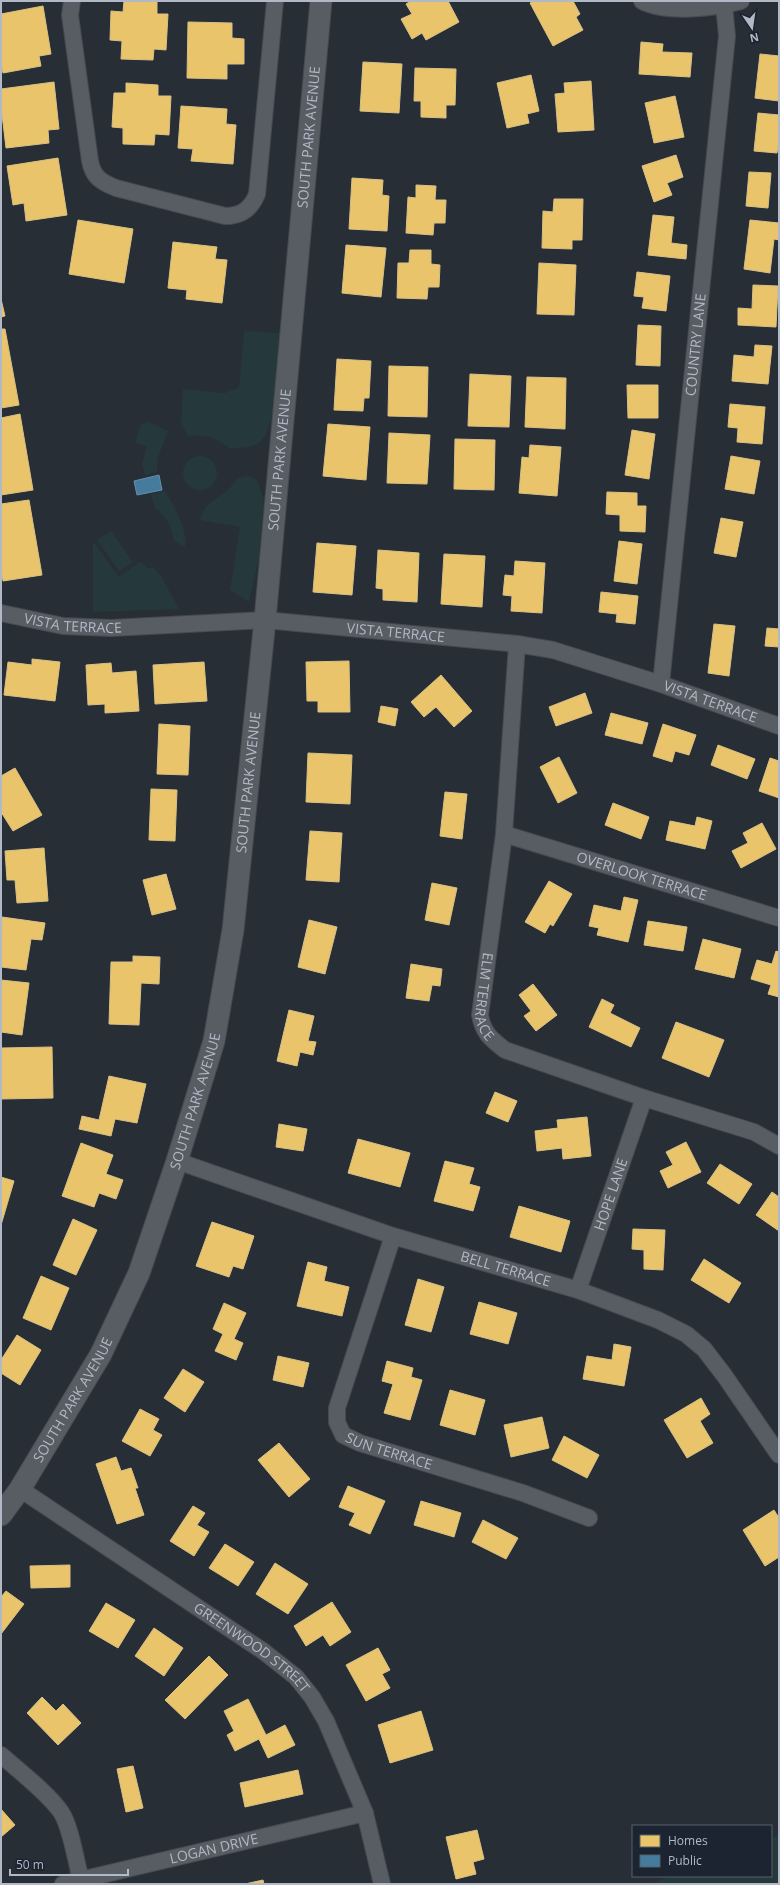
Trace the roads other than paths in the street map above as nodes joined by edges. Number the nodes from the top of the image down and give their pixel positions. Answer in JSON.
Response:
{"nodes":[{"id":1,"x":72,"y":1,"type":"edge"},
{"id":2,"x":275,"y":1,"type":"edge"},
{"id":3,"x":321,"y":1,"type":"edge"},
{"id":4,"x":642,"y":1,"type":"edge"},
{"id":5,"x":741,"y":1,"type":"edge"},
{"id":6,"x":724,"y":5,"type":"junction"},
{"id":7,"x":1,"y":613,"type":"edge"},
{"id":8,"x":265,"y":620,"type":"junction"},
{"id":9,"x":517,"y":644,"type":"junction"},
{"id":10,"x":661,"y":684,"type":"junction"},
{"id":11,"x":779,"y":726,"type":"edge"},
{"id":12,"x":504,"y":834,"type":"junction"},
{"id":13,"x":779,"y":918,"type":"edge"},
{"id":14,"x":644,"y":1098,"type":"junction"},
{"id":15,"x":779,"y":1146,"type":"edge"},
{"id":16,"x":177,"y":1161,"type":"junction"},
{"id":17,"x":393,"y":1236,"type":"junction"},
{"id":18,"x":578,"y":1290,"type":"junction"},
{"id":19,"x":779,"y":1455,"type":"edge"},
{"id":20,"x":20,"y":1489,"type":"junction"},
{"id":21,"x":1,"y":1515,"type":"edge"},
{"id":22,"x":589,"y":1518,"type":"dead end"},
{"id":23,"x":1,"y":1755,"type":"edge"},
{"id":24,"x":365,"y":1813,"type":"junction"},
{"id":25,"x":81,"y":1880,"type":"junction"},
{"id":26,"x":63,"y":1884,"type":"edge"},
{"id":27,"x":382,"y":1884,"type":"edge"}],
"edges":[{"from":1,"to":2,"type":"street"},
{"from":3,"to":8,"type":"street","name":"SOUTH PARK AVENUE"},
{"from":4,"to":6,"type":"street"},
{"from":5,"to":6,"type":"street"},
{"from":6,"to":10,"type":"street","name":"COUNTRY LANE"},
{"from":7,"to":8,"type":"street","name":"VISTA TERRACE"},
{"from":8,"to":9,"type":"street","name":"VISTA TERRACE"},
{"from":8,"to":16,"type":"street","name":"SOUTH PARK AVENUE"},
{"from":9,"to":10,"type":"street","name":"VISTA TERRACE"},
{"from":9,"to":12,"type":"street","name":"ELM TERRACE"},
{"from":10,"to":11,"type":"street","name":"VISTA TERRACE"},
{"from":12,"to":13,"type":"street","name":"OVERLOOK TERRACE"},
{"from":12,"to":14,"type":"street","name":"ELM TERRACE"},
{"from":14,"to":15,"type":"street","name":"ELM TERRACE"},
{"from":14,"to":18,"type":"street","name":"HOPE LANE"},
{"from":16,"to":17,"type":"street","name":"BELL TERRACE"},
{"from":16,"to":20,"type":"street","name":"SOUTH PARK AVENUE"},
{"from":17,"to":18,"type":"street","name":"BELL TERRACE"},
{"from":17,"to":22,"type":"street","name":"SUN TERRACE"},
{"from":18,"to":19,"type":"street","name":"BELL TERRACE"},
{"from":20,"to":21,"type":"street","name":"SOUTH PARK AVENUE"},
{"from":20,"to":24,"type":"street","name":"GREENWOOD STREET"},
{"from":23,"to":25,"type":"street"},
{"from":24,"to":25,"type":"street","name":"LOGAN DRIVE"},
{"from":24,"to":27,"type":"street","name":"GREENWOOD STREET"},
{"from":25,"to":26,"type":"street","name":"LOGAN DRIVE"}]}
